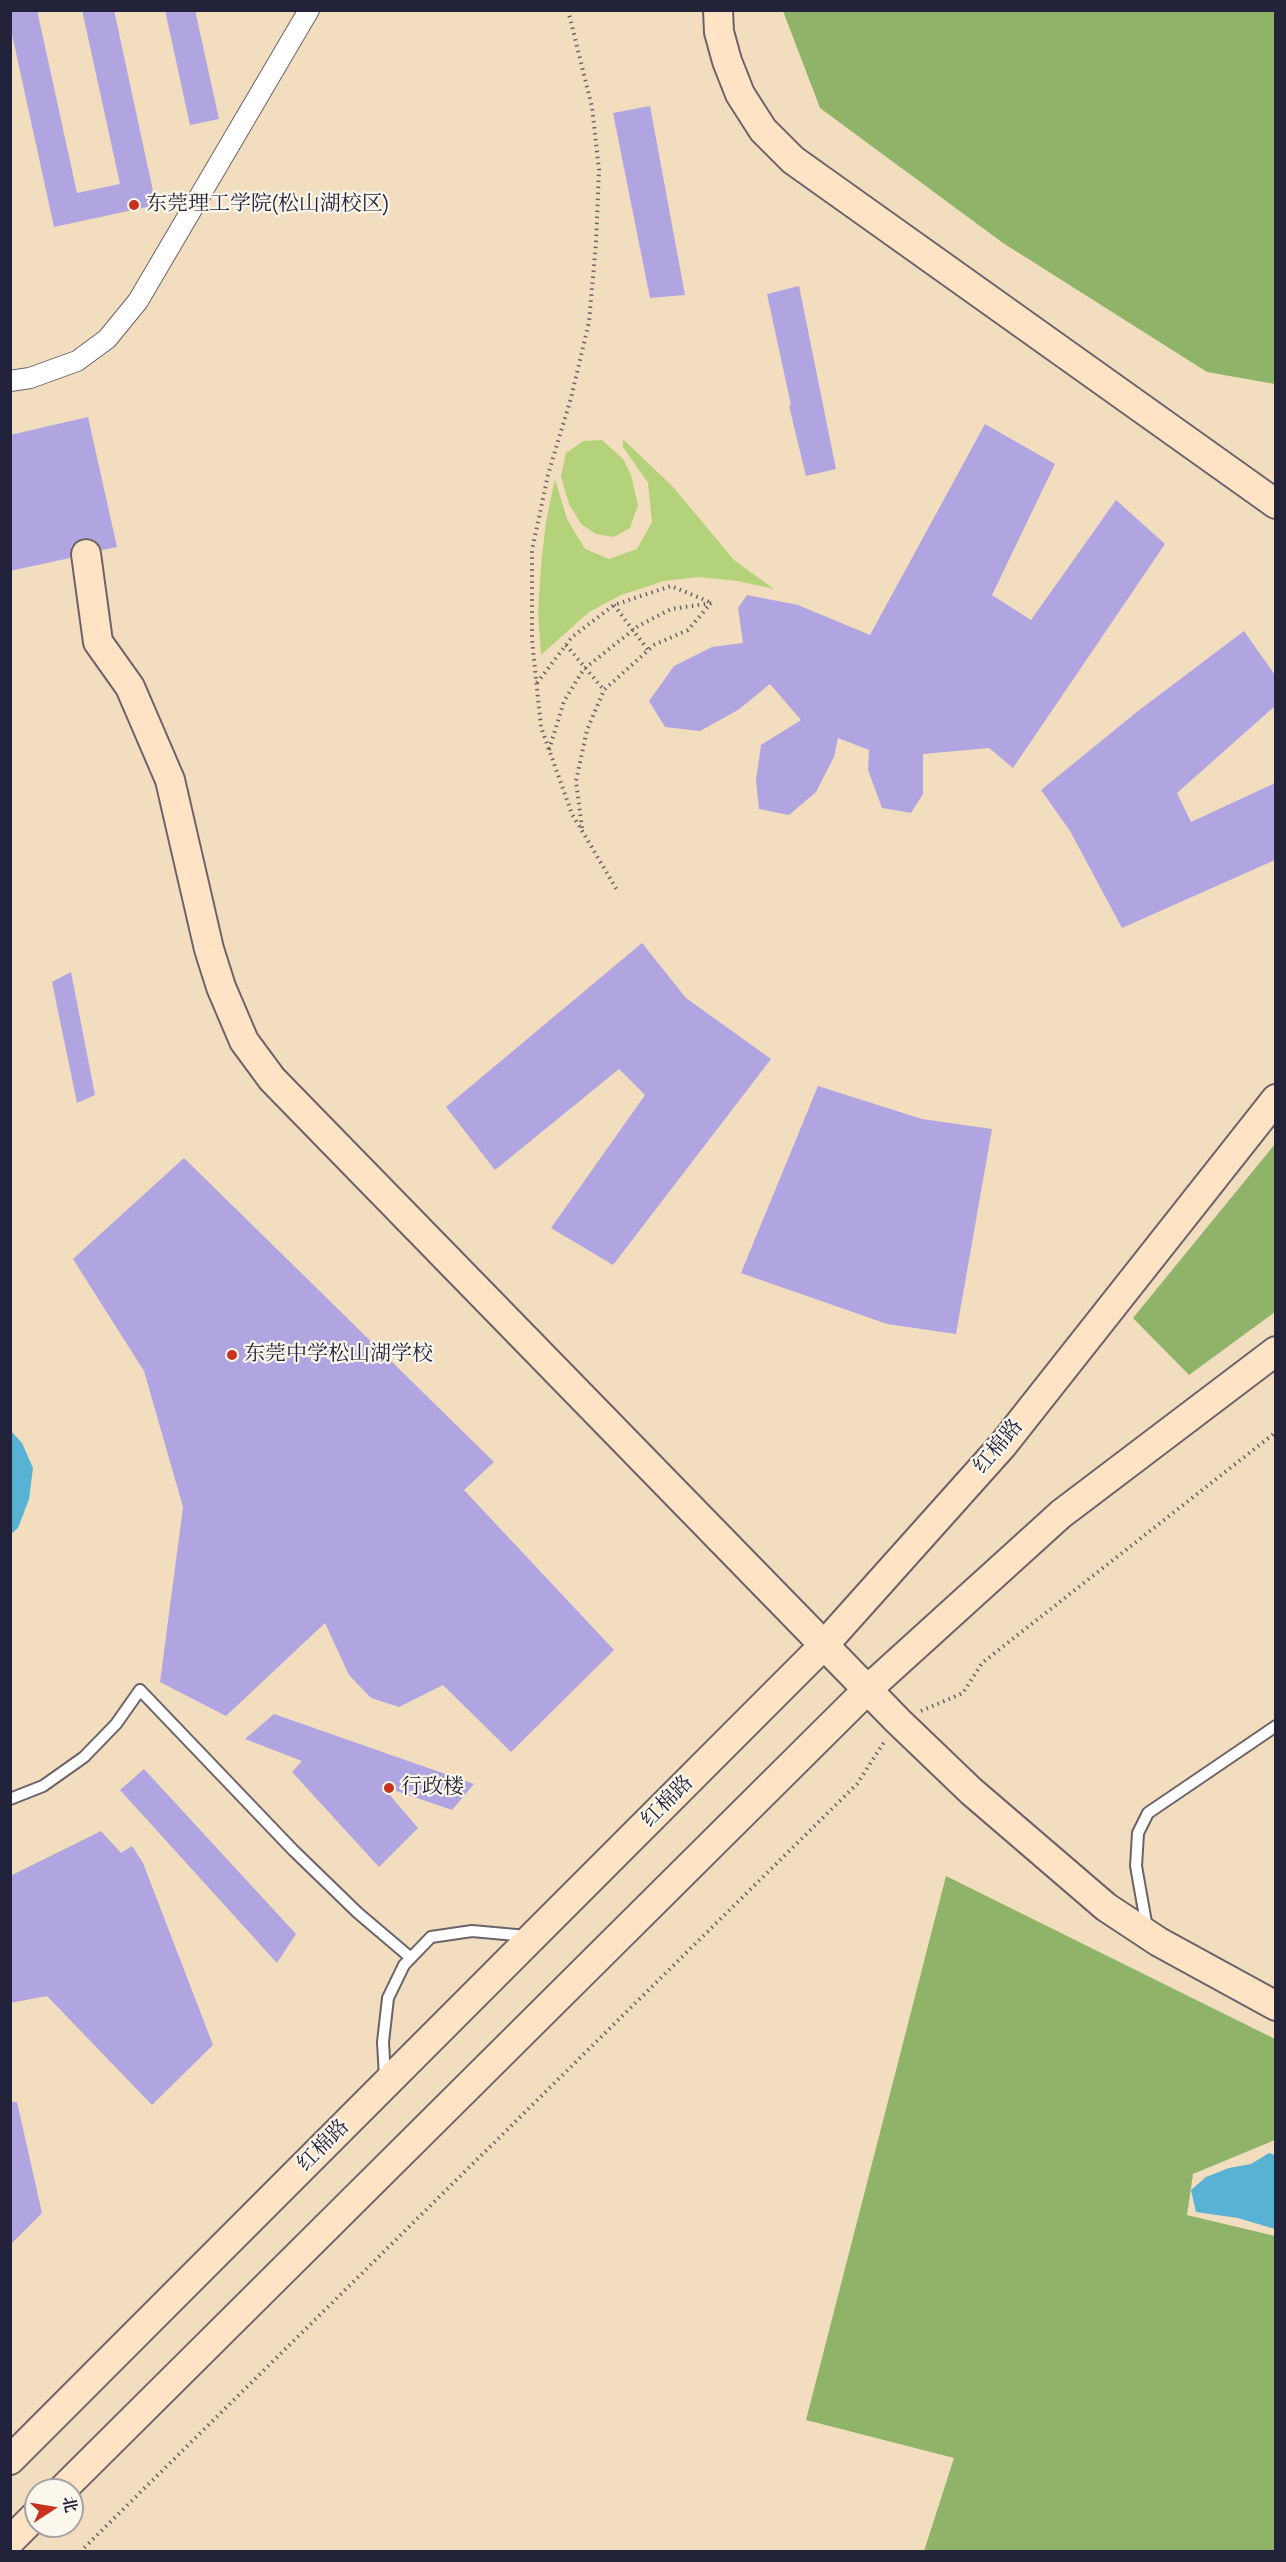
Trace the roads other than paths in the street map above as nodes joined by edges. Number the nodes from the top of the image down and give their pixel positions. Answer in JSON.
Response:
{"nodes":[{"id":1,"x":309,"y":10,"type":"edge"},
{"id":2,"x":718,"y":10,"type":"edge"},
{"id":3,"x":10,"y":381,"type":"edge"},
{"id":4,"x":1275,"y":504,"type":"edge"},
{"id":5,"x":86,"y":554,"type":"dead end"},
{"id":6,"x":1275,"y":1099,"type":"edge"},
{"id":7,"x":1275,"y":1351,"type":"edge"},
{"id":8,"x":825,"y":1645,"type":"junction"},
{"id":9,"x":867,"y":1690,"type":"junction"},
{"id":10,"x":1275,"y":1726,"type":"edge"},
{"id":11,"x":10,"y":1799,"type":"edge"},
{"id":12,"x":1148,"y":1934,"type":"junction"},
{"id":13,"x":533,"y":1937,"type":"junction"},
{"id":14,"x":411,"y":1958,"type":"junction"},
{"id":15,"x":1275,"y":2006,"type":"edge"},
{"id":16,"x":386,"y":2084,"type":"junction"},
{"id":17,"x":10,"y":2460,"type":"edge"},
{"id":18,"x":74,"y":2478,"type":"edge"},
{"id":19,"x":24,"y":2527,"type":"edge"},
{"id":20,"x":10,"y":2541,"type":"edge"}],
"edges":[{"from":1,"to":3,"type":"street"},
{"from":2,"to":4,"type":"main road"},
{"from":5,"to":8,"type":"main road"},
{"from":6,"to":8,"type":"main road","name":"红棉路"},
{"from":7,"to":9,"type":"main road"},
{"from":8,"to":9,"type":"main road"},
{"from":8,"to":13,"type":"main road","name":"红棉路"},
{"from":9,"to":12,"type":"main road"},
{"from":9,"to":18,"type":"main road"},
{"from":10,"to":12,"type":"lane"},
{"from":11,"to":14,"type":"lane"},
{"from":12,"to":15,"type":"main road"},
{"from":13,"to":14,"type":"lane"},
{"from":13,"to":16,"type":"main road","name":"红棉路"},
{"from":14,"to":16,"type":"lane"},
{"from":16,"to":17,"type":"main road","name":"红棉路"},
{"from":19,"to":20,"type":"main road"}]}
